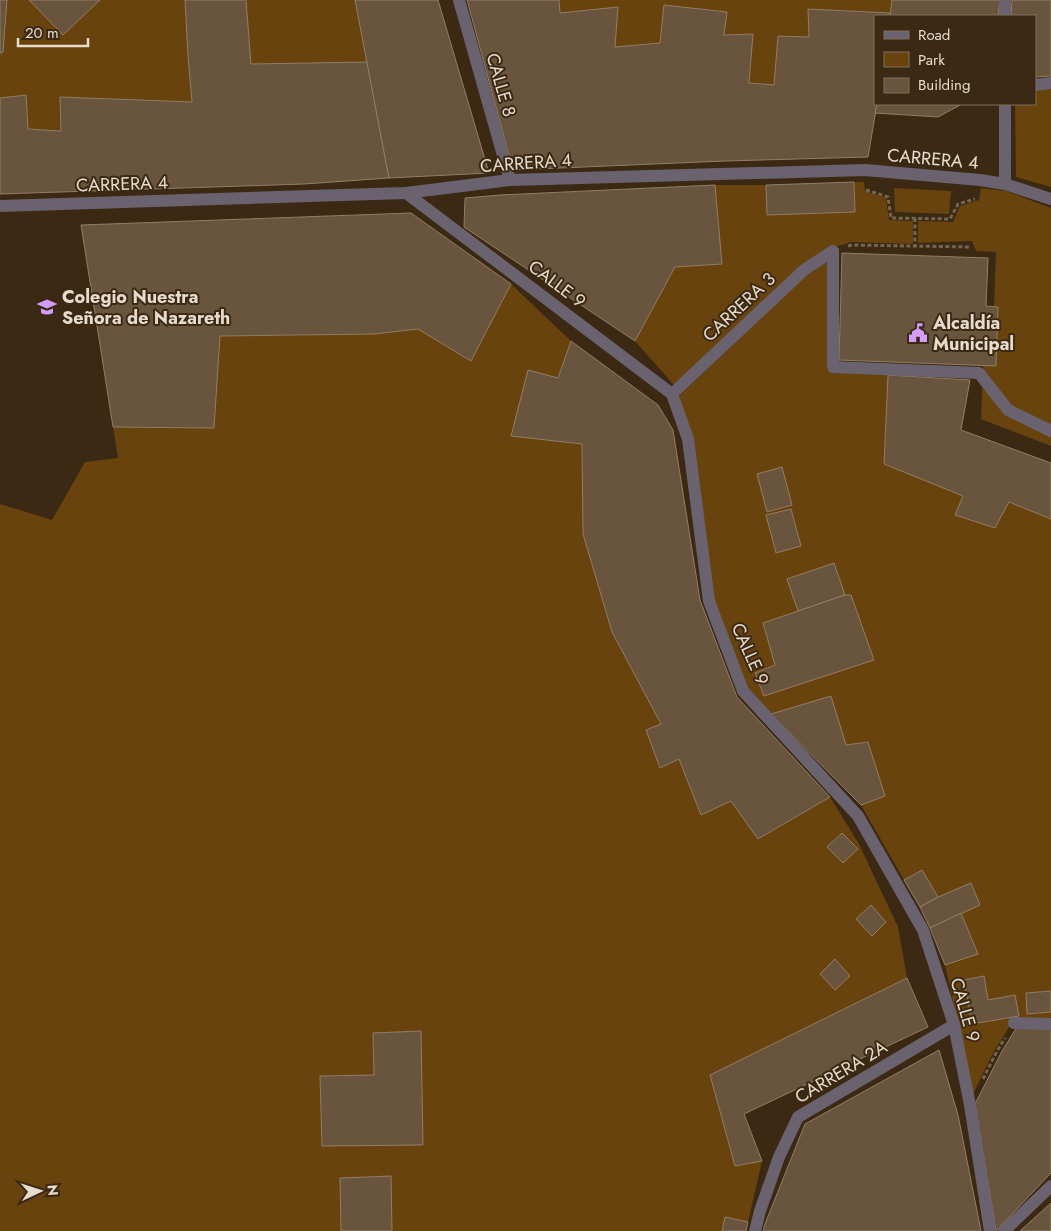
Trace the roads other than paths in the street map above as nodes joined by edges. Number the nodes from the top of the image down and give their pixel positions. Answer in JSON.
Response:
{"nodes":[{"id":1,"x":459,"y":0,"type":"edge"},
{"id":2,"x":1004,"y":0,"type":"edge"},
{"id":3,"x":1005,"y":15,"type":"edge"},
{"id":4,"x":1051,"y":83,"type":"edge"},
{"id":5,"x":1036,"y":85,"type":"edge"},
{"id":6,"x":1005,"y":105,"type":"edge"},
{"id":7,"x":510,"y":180,"type":"junction"},
{"id":8,"x":1005,"y":184,"type":"junction"},
{"id":9,"x":406,"y":193,"type":"junction"},
{"id":10,"x":1051,"y":199,"type":"edge"},
{"id":11,"x":0,"y":206,"type":"edge"},
{"id":12,"x":672,"y":394,"type":"junction"},
{"id":13,"x":1051,"y":431,"type":"edge"},
{"id":14,"x":1014,"y":1023,"type":"road end"},
{"id":15,"x":1051,"y":1024,"type":"edge"},
{"id":16,"x":954,"y":1025,"type":"junction"},
{"id":17,"x":1051,"y":1186,"type":"edge"},
{"id":18,"x":754,"y":1231,"type":"edge"},
{"id":19,"x":990,"y":1231,"type":"edge"},
{"id":20,"x":1004,"y":1231,"type":"edge"}],
"edges":[{"from":1,"to":7,"type":"street","name":"CALLE 8"},
{"from":2,"to":3,"type":"street"},
{"from":4,"to":5,"type":"street"},
{"from":6,"to":8,"type":"street"},
{"from":7,"to":8,"type":"street","name":"CARRERA 4"},
{"from":7,"to":9,"type":"street","name":"CARRERA 4"},
{"from":8,"to":10,"type":"street","name":"CARRERA 4"},
{"from":9,"to":11,"type":"street","name":"CARRERA 4"},
{"from":9,"to":12,"type":"street","name":"CALLE 9"},
{"from":12,"to":13,"type":"street","name":"CARRERA 3"},
{"from":12,"to":16,"type":"street","name":"CALLE 9"},
{"from":14,"to":15,"type":"street"},
{"from":16,"to":18,"type":"street","name":"CARRERA 2A"},
{"from":16,"to":19,"type":"street","name":"CALLE 9"},
{"from":17,"to":20,"type":"street"}]}
